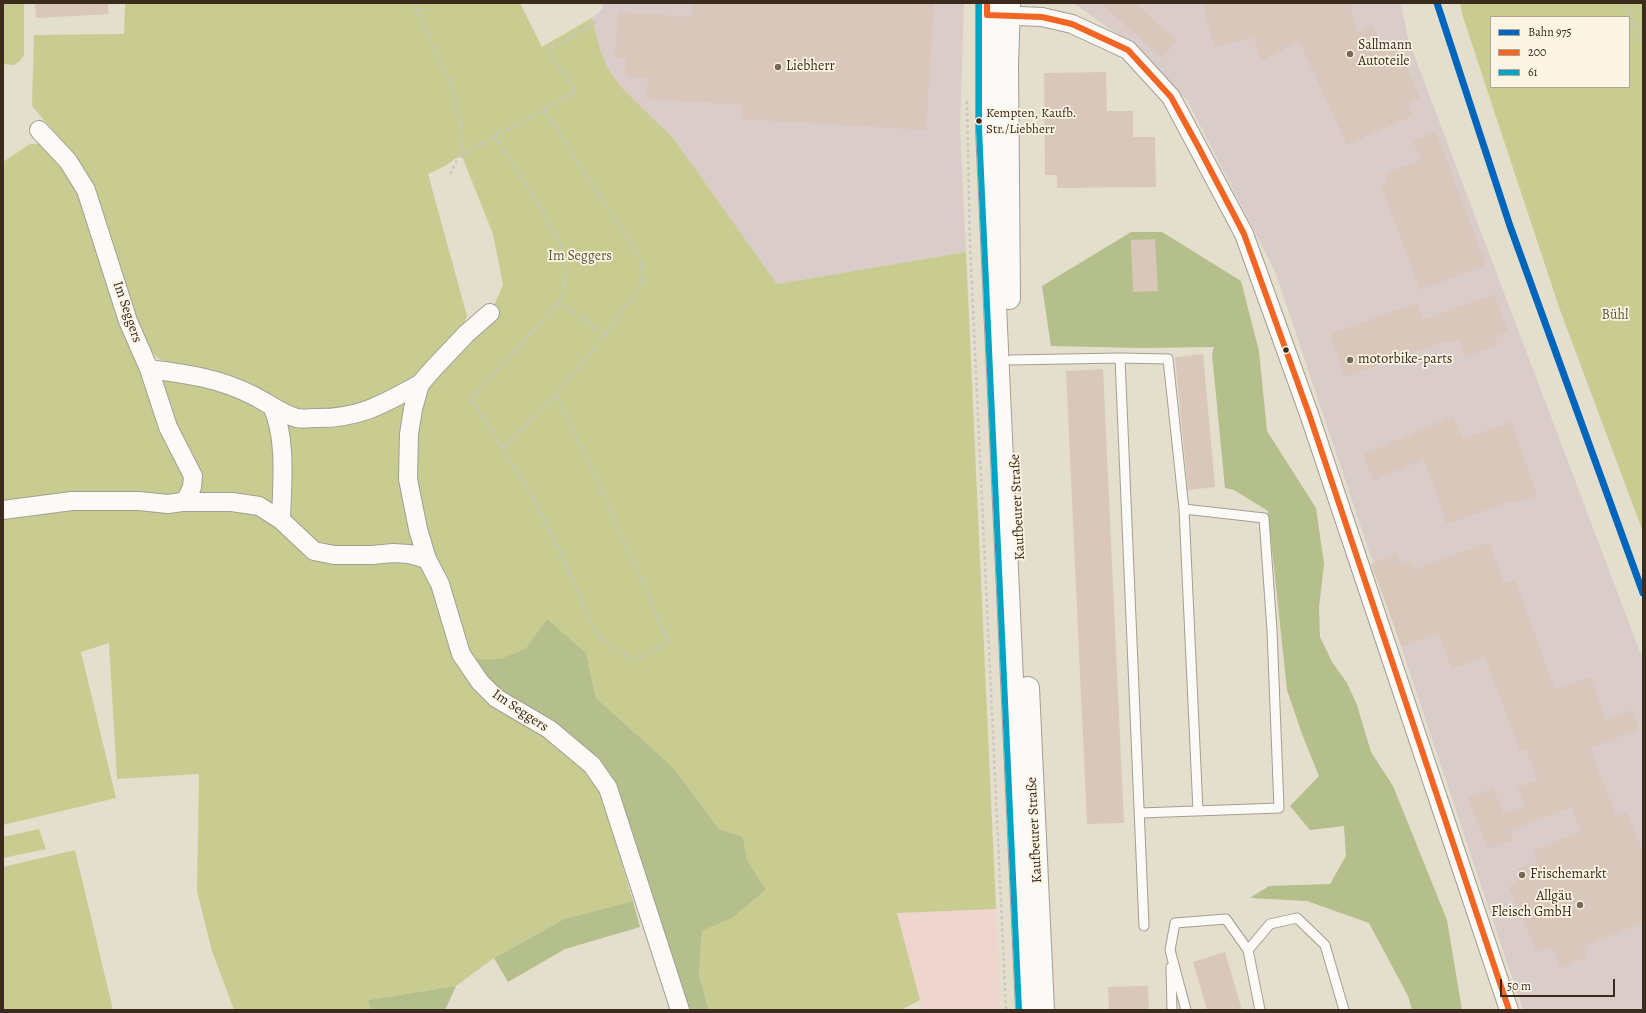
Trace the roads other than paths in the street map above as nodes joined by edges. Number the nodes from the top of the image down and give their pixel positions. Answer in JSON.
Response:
{"nodes":[{"id":1,"x":998,"y":9,"type":"edge"},
{"id":2,"x":38,"y":130,"type":"dead end"},
{"id":3,"x":490,"y":313,"type":"dead end"},
{"id":4,"x":1120,"y":358,"type":"junction"},
{"id":5,"x":1011,"y":360,"type":"junction"},
{"id":6,"x":149,"y":369,"type":"junction"},
{"id":7,"x":420,"y":384,"type":"junction"},
{"id":8,"x":272,"y":406,"type":"junction"},
{"id":9,"x":182,"y":502,"type":"junction"},
{"id":10,"x":1184,"y":509,"type":"junction"},
{"id":11,"x":3,"y":510,"type":"edge"},
{"id":12,"x":281,"y":520,"type":"junction"},
{"id":13,"x":427,"y":558,"type":"junction"},
{"id":14,"x":1198,"y":811,"type":"junction"},
{"id":15,"x":1140,"y":813,"type":"junction"},
{"id":16,"x":1144,"y":926,"type":"dead end"},
{"id":17,"x":1170,"y":950,"type":"junction"},
{"id":18,"x":1248,"y":950,"type":"junction"},
{"id":19,"x":680,"y":1010,"type":"edge"},
{"id":20,"x":1027,"y":1010,"type":"edge"},
{"id":21,"x":1043,"y":1010,"type":"edge"},
{"id":22,"x":1172,"y":1010,"type":"edge"},
{"id":23,"x":1186,"y":1010,"type":"edge"},
{"id":24,"x":1260,"y":1010,"type":"edge"},
{"id":25,"x":1344,"y":1010,"type":"edge"},
{"id":26,"x":1509,"y":1010,"type":"edge"}],
"edges":[{"from":1,"to":5,"type":"main road","name":"Kaufbeurer Straße"},
{"from":1,"to":20,"type":"main road","name":"Kaufbeurer Straße"},
{"from":1,"to":26,"type":"street"},
{"from":2,"to":6,"type":"street","name":"Im Seggers"},
{"from":3,"to":7,"type":"street"},
{"from":4,"to":5,"type":"lane"},
{"from":4,"to":10,"type":"lane"},
{"from":4,"to":15,"type":"lane"},
{"from":5,"to":21,"type":"main road","name":"Kaufbeurer Straße"},
{"from":6,"to":8,"type":"street"},
{"from":6,"to":9,"type":"street","name":"Im Seggers"},
{"from":7,"to":8,"type":"street"},
{"from":7,"to":13,"type":"street","name":"Im Seggers"},
{"from":8,"to":12,"type":"street"},
{"from":9,"to":11,"type":"street"},
{"from":9,"to":12,"type":"street"},
{"from":10,"to":14,"type":"lane"},
{"from":10,"to":14,"type":"lane"},
{"from":12,"to":13,"type":"street"},
{"from":13,"to":19,"type":"street","name":"Im Seggers"},
{"from":14,"to":15,"type":"lane"},
{"from":15,"to":16,"type":"lane"},
{"from":17,"to":18,"type":"lane"},
{"from":17,"to":22,"type":"lane"},
{"from":17,"to":23,"type":"lane"},
{"from":18,"to":24,"type":"lane"},
{"from":18,"to":25,"type":"lane"}]}
